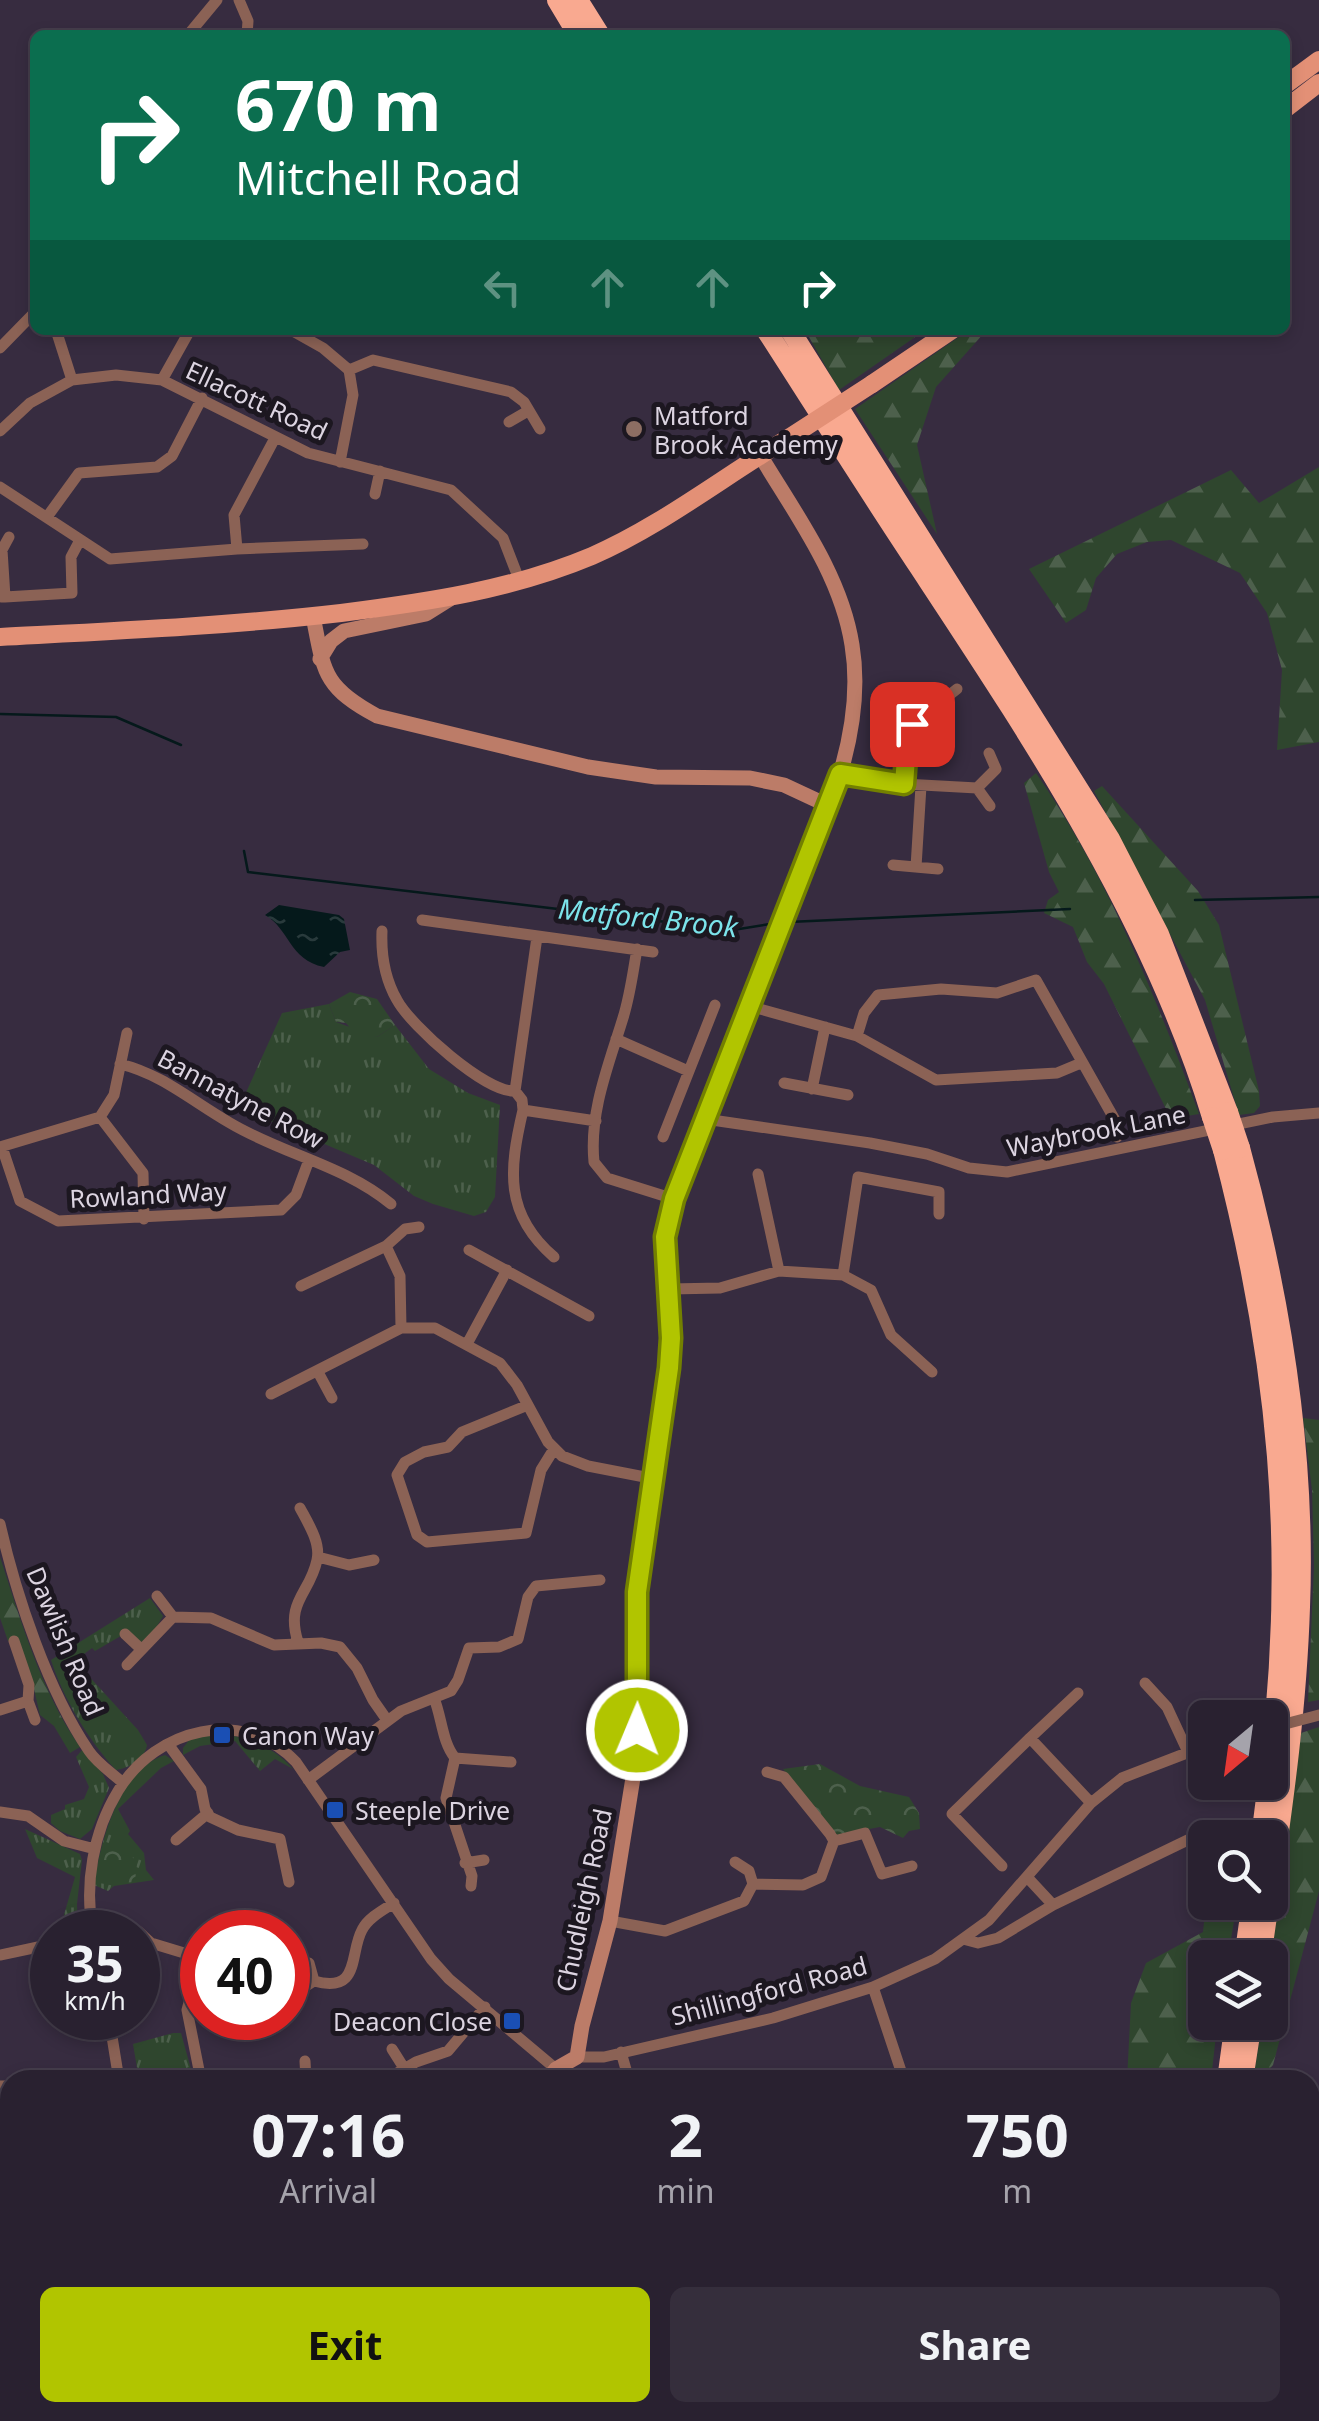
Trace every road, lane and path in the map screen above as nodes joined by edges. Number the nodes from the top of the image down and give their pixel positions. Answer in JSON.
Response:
{"nodes":[{"id":1,"x":216,"y":0,"type":"edge"},
{"id":2,"x":239,"y":0,"type":"edge"},
{"id":3,"x":557,"y":0,"type":"edge"},
{"id":4,"x":578,"y":0,"type":"edge"},
{"id":5,"x":192,"y":30,"type":"edge"},
{"id":6,"x":247,"y":30,"type":"edge"},
{"id":7,"x":575,"y":30,"type":"edge"},
{"id":8,"x":597,"y":30,"type":"edge"},
{"id":9,"x":1319,"y":60,"type":"edge"},
{"id":10,"x":1290,"y":81,"type":"edge"},
{"id":11,"x":1319,"y":83,"type":"edge"},
{"id":12,"x":1290,"y":105,"type":"edge"},
{"id":13,"x":30,"y":317,"type":"edge"},
{"id":14,"x":58,"y":335,"type":"edge"},
{"id":15,"x":187,"y":335,"type":"edge"},
{"id":16,"x":300,"y":335,"type":"edge"},
{"id":17,"x":769,"y":335,"type":"edge"},
{"id":18,"x":793,"y":335,"type":"edge"},
{"id":19,"x":945,"y":335,"type":"edge"},
{"id":20,"x":0,"y":348,"type":"edge"},
{"id":21,"x":349,"y":370,"type":"junction"},
{"id":22,"x":72,"y":380,"type":"junction"},
{"id":23,"x":162,"y":380,"type":"junction"},
{"id":24,"x":202,"y":398,"type":"junction"},
{"id":25,"x":528,"y":411,"type":"junction"},
{"id":26,"x":509,"y":422,"type":"dead end"},
{"id":27,"x":540,"y":429,"type":"dead end"},
{"id":28,"x":0,"y":431,"type":"edge"},
{"id":29,"x":274,"y":438,"type":"junction"},
{"id":30,"x":760,"y":455,"type":"junction"},
{"id":31,"x":340,"y":462,"type":"junction"},
{"id":32,"x":380,"y":471,"type":"junction"},
{"id":33,"x":0,"y":488,"type":"edge"},
{"id":34,"x":375,"y":494,"type":"dead end"},
{"id":35,"x":47,"y":517,"type":"junction"},
{"id":36,"x":9,"y":536,"type":"dead end"},
{"id":37,"x":80,"y":540,"type":"junction"},
{"id":38,"x":363,"y":544,"type":"dead end"},
{"id":39,"x":237,"y":549,"type":"junction"},
{"id":40,"x":520,"y":582,"type":"junction"},
{"id":41,"x":3,"y":597,"type":"edge"},
{"id":42,"x":453,"y":597,"type":"junction"},
{"id":43,"x":313,"y":616,"type":"junction"},
{"id":44,"x":0,"y":637,"type":"edge"},
{"id":45,"x":320,"y":660,"type":"junction"},
{"id":46,"x":958,"y":689,"type":"dead end"},
{"id":47,"x":989,"y":753,"type":"dead end"},
{"id":48,"x":840,"y":774,"type":"junction"},
{"id":49,"x":904,"y":784,"type":"junction"},
{"id":50,"x":921,"y":786,"type":"junction"},
{"id":51,"x":977,"y":788,"type":"junction"},
{"id":52,"x":829,"y":806,"type":"junction"},
{"id":53,"x":990,"y":806,"type":"dead end"},
{"id":54,"x":892,"y":865,"type":"dead end"},
{"id":55,"x":916,"y":867,"type":"junction"},
{"id":56,"x":938,"y":869,"type":"dead end"},
{"id":57,"x":422,"y":920,"type":"dead end"},
{"id":58,"x":382,"y":931,"type":"dead end"},
{"id":59,"x":537,"y":936,"type":"junction"},
{"id":60,"x":637,"y":949,"type":"junction"},
{"id":61,"x":653,"y":952,"type":"dead end"},
{"id":62,"x":405,"y":979,"type":"dead end"},
{"id":63,"x":390,"y":985,"type":"junction"},
{"id":64,"x":714,"y":1005,"type":"dead end"},
{"id":65,"x":749,"y":1006,"type":"junction"},
{"id":66,"x":825,"y":1027,"type":"junction"},
{"id":67,"x":126,"y":1033,"type":"dead end"},
{"id":68,"x":857,"y":1036,"type":"junction"},
{"id":69,"x":616,"y":1039,"type":"junction"},
{"id":70,"x":1081,"y":1063,"type":"junction"},
{"id":71,"x":120,"y":1064,"type":"junction"},
{"id":72,"x":686,"y":1070,"type":"junction"},
{"id":73,"x":784,"y":1083,"type":"dead end"},
{"id":74,"x":812,"y":1089,"type":"junction"},
{"id":75,"x":515,"y":1091,"type":"junction"},
{"id":76,"x":848,"y":1095,"type":"dead end"},
{"id":77,"x":523,"y":1110,"type":"junction"},
{"id":78,"x":1319,"y":1113,"type":"edge"},
{"id":79,"x":1220,"y":1114,"type":"junction"},
{"id":80,"x":100,"y":1116,"type":"junction"},
{"id":81,"x":705,"y":1119,"type":"junction"},
{"id":82,"x":596,"y":1121,"type":"junction"},
{"id":83,"x":663,"y":1137,"type":"dead end"},
{"id":84,"x":1117,"y":1137,"type":"dead end"},
{"id":85,"x":1,"y":1147,"type":"edge"},
{"id":86,"x":1231,"y":1149,"type":"junction"},
{"id":87,"x":309,"y":1160,"type":"junction"},
{"id":88,"x":758,"y":1174,"type":"dead end"},
{"id":89,"x":674,"y":1199,"type":"junction"},
{"id":90,"x":390,"y":1204,"type":"dead end"},
{"id":91,"x":938,"y":1214,"type":"dead end"},
{"id":92,"x":144,"y":1219,"type":"junction"},
{"id":93,"x":418,"y":1228,"type":"dead end"},
{"id":94,"x":386,"y":1246,"type":"junction"},
{"id":95,"x":469,"y":1250,"type":"dead end"},
{"id":96,"x":554,"y":1256,"type":"dead end"},
{"id":97,"x":507,"y":1270,"type":"junction"},
{"id":98,"x":779,"y":1271,"type":"junction"},
{"id":99,"x":844,"y":1275,"type":"junction"},
{"id":100,"x":302,"y":1286,"type":"dead end"},
{"id":101,"x":670,"y":1289,"type":"junction"},
{"id":102,"x":589,"y":1316,"type":"dead end"},
{"id":103,"x":400,"y":1328,"type":"junction"},
{"id":104,"x":467,"y":1344,"type":"junction"},
{"id":105,"x":318,"y":1372,"type":"junction"},
{"id":106,"x":932,"y":1372,"type":"dead end"},
{"id":107,"x":271,"y":1394,"type":"dead end"},
{"id":108,"x":332,"y":1398,"type":"dead end"},
{"id":109,"x":528,"y":1405,"type":"junction"},
{"id":110,"x":554,"y":1449,"type":"junction"},
{"id":111,"x":655,"y":1479,"type":"junction"},
{"id":112,"x":300,"y":1508,"type":"dead end"},
{"id":113,"x":0,"y":1524,"type":"edge"},
{"id":114,"x":318,"y":1558,"type":"junction"},
{"id":115,"x":374,"y":1560,"type":"dead end"},
{"id":116,"x":600,"y":1580,"type":"dead end"},
{"id":117,"x":157,"y":1596,"type":"dead end"},
{"id":118,"x":173,"y":1616,"type":"junction"},
{"id":119,"x":124,"y":1634,"type":"dead end"},
{"id":120,"x":14,"y":1640,"type":"dead end"},
{"id":121,"x":455,"y":1640,"type":"dead end"},
{"id":122,"x":518,"y":1640,"type":"junction"},
{"id":123,"x":298,"y":1642,"type":"junction"},
{"id":124,"x":469,"y":1648,"type":"junction"},
{"id":125,"x":532,"y":1648,"type":"dead end"},
{"id":126,"x":142,"y":1650,"type":"junction"},
{"id":127,"x":128,"y":1666,"type":"dead end"},
{"id":128,"x":1145,"y":1684,"type":"dead end"},
{"id":129,"x":1078,"y":1693,"type":"dead end"},
{"id":130,"x":434,"y":1698,"type":"junction"},
{"id":131,"x":1276,"y":1700,"type":"edge"},
{"id":132,"x":28,"y":1701,"type":"junction"},
{"id":133,"x":0,"y":1710,"type":"edge"},
{"id":134,"x":1319,"y":1715,"type":"edge"},
{"id":135,"x":35,"y":1720,"type":"dead end"},
{"id":136,"x":387,"y":1720,"type":"junction"},
{"id":137,"x":1288,"y":1723,"type":"edge"},
{"id":138,"x":1030,"y":1738,"type":"junction"},
{"id":139,"x":168,"y":1744,"type":"junction"},
{"id":140,"x":1187,"y":1750,"type":"joint"},
{"id":141,"x":455,"y":1758,"type":"junction"},
{"id":142,"x":511,"y":1762,"type":"dead end"},
{"id":143,"x":767,"y":1772,"type":"dead end"},
{"id":144,"x":308,"y":1780,"type":"junction"},
{"id":145,"x":123,"y":1783,"type":"junction"},
{"id":146,"x":1091,"y":1803,"type":"junction"},
{"id":147,"x":0,"y":1812,"type":"edge"},
{"id":148,"x":208,"y":1814,"type":"junction"},
{"id":149,"x":1281,"y":1820,"type":"edge"},
{"id":150,"x":292,"y":1830,"type":"dead end"},
{"id":151,"x":280,"y":1838,"type":"junction"},
{"id":152,"x":176,"y":1840,"type":"dead end"},
{"id":153,"x":1188,"y":1840,"type":"edge"},
{"id":154,"x":834,"y":1841,"type":"junction"},
{"id":155,"x":95,"y":1848,"type":"junction"},
{"id":156,"x":484,"y":1860,"type":"dead end"},
{"id":157,"x":736,"y":1862,"type":"dead end"},
{"id":158,"x":465,"y":1863,"type":"junction"},
{"id":159,"x":912,"y":1866,"type":"dead end"},
{"id":160,"x":1002,"y":1866,"type":"dead end"},
{"id":161,"x":1027,"y":1877,"type":"junction"},
{"id":162,"x":289,"y":1882,"type":"dead end"},
{"id":163,"x":754,"y":1884,"type":"junction"},
{"id":164,"x":471,"y":1886,"type":"dead end"},
{"id":165,"x":394,"y":1903,"type":"junction"},
{"id":166,"x":1052,"y":1905,"type":"junction"},
{"id":167,"x":90,"y":1910,"type":"edge"},
{"id":168,"x":610,"y":1921,"type":"junction"},
{"id":169,"x":963,"y":1939,"type":"junction"},
{"id":170,"x":30,"y":1949,"type":"edge"},
{"id":171,"x":0,"y":1955,"type":"edge"},
{"id":172,"x":310,"y":1967,"type":"edge"},
{"id":173,"x":314,"y":1981,"type":"junction"},
{"id":174,"x":310,"y":1984,"type":"edge"},
{"id":175,"x":873,"y":1987,"type":"junction"},
{"id":176,"x":484,"y":2008,"type":"junction"},
{"id":177,"x":112,"y":2040,"type":"edge"},
{"id":178,"x":193,"y":2040,"type":"edge"},
{"id":179,"x":1232,"y":2040,"type":"edge"},
{"id":180,"x":1249,"y":2040,"type":"edge"},
{"id":181,"x":392,"y":2049,"type":"dead end"},
{"id":182,"x":621,"y":2052,"type":"junction"},
{"id":183,"x":577,"y":2056,"type":"junction"},
{"id":184,"x":305,"y":2061,"type":"dead end"},
{"id":185,"x":404,"y":2068,"type":"junction"},
{"id":186,"x":117,"y":2070,"type":"edge"},
{"id":187,"x":199,"y":2070,"type":"edge"},
{"id":188,"x":305,"y":2070,"type":"edge"},
{"id":189,"x":401,"y":2070,"type":"edge"},
{"id":190,"x":548,"y":2070,"type":"edge"},
{"id":191,"x":558,"y":2070,"type":"edge"},
{"id":192,"x":627,"y":2070,"type":"edge"},
{"id":193,"x":901,"y":2070,"type":"edge"},
{"id":194,"x":1227,"y":2070,"type":"edge"},
{"id":195,"x":1245,"y":2070,"type":"edge"}],
"edges":[{"from":1,"to":5,"type":"street"},
{"from":2,"to":6,"type":"street"},
{"from":3,"to":7,"type":"highway"},
{"from":4,"to":8,"type":"highway"},
{"from":9,"to":10,"type":"main road"},
{"from":11,"to":12,"type":"main road"},
{"from":13,"to":20,"type":"street"},
{"from":14,"to":22,"type":"street"},
{"from":15,"to":23,"type":"street"},
{"from":16,"to":21,"type":"street"},
{"from":17,"to":79,"type":"highway"},
{"from":18,"to":79,"type":"highway"},
{"from":19,"to":30,"type":"main road","bridge":true},
{"from":21,"to":25,"type":"street"},
{"from":21,"to":31,"type":"street"},
{"from":22,"to":23,"type":"street","name":"Ellacott Road"},
{"from":22,"to":28,"type":"street","name":"Ellacott Road"},
{"from":23,"to":24,"type":"street","name":"Ellacott Road"},
{"from":24,"to":29,"type":"street","name":"Ellacott Road"},
{"from":24,"to":35,"type":"street"},
{"from":25,"to":26,"type":"street"},
{"from":25,"to":27,"type":"street"},
{"from":29,"to":31,"type":"street","name":"Ellacott Road"},
{"from":29,"to":39,"type":"street"},
{"from":30,"to":40,"type":"main road"},
{"from":30,"to":48,"type":"street","name":"Chudleigh Road"},
{"from":31,"to":32,"type":"street","name":"Ellacott Road"},
{"from":32,"to":34,"type":"street"},
{"from":32,"to":40,"type":"street","name":"Ellacott Road"},
{"from":33,"to":35,"type":"street"},
{"from":35,"to":37,"type":"street"},
{"from":36,"to":41,"type":"street"},
{"from":37,"to":39,"type":"street"},
{"from":37,"to":41,"type":"street"},
{"from":38,"to":39,"type":"street"},
{"from":40,"to":42,"type":"main road"},
{"from":42,"to":43,"type":"main road"},
{"from":42,"to":45,"type":"street"},
{"from":43,"to":44,"type":"main road"},
{"from":43,"to":45,"type":"street"},
{"from":45,"to":52,"type":"street"},
{"from":46,"to":49,"type":"street"},
{"from":47,"to":51,"type":"street"},
{"from":48,"to":49,"type":"street"},
{"from":48,"to":52,"type":"street","name":"Chudleigh Road"},
{"from":49,"to":50,"type":"street"},
{"from":50,"to":51,"type":"street"},
{"from":50,"to":55,"type":"street"},
{"from":51,"to":53,"type":"street"},
{"from":52,"to":65,"type":"street","name":"Chudleigh Road"},
{"from":54,"to":55,"type":"street"},
{"from":55,"to":56,"type":"street"},
{"from":57,"to":59,"type":"street"},
{"from":58,"to":63,"type":"street"},
{"from":59,"to":60,"type":"street"},
{"from":59,"to":75,"type":"street"},
{"from":60,"to":61,"type":"street"},
{"from":60,"to":69,"type":"street"},
{"from":62,"to":63,"type":"street"},
{"from":63,"to":75,"type":"street"},
{"from":64,"to":72,"type":"street"},
{"from":65,"to":66,"type":"street"},
{"from":65,"to":81,"type":"street","name":"Chudleigh Road"},
{"from":66,"to":68,"type":"street"},
{"from":66,"to":74,"type":"street"},
{"from":67,"to":71,"type":"street"},
{"from":68,"to":70,"type":"street"},
{"from":68,"to":70,"type":"street"},
{"from":69,"to":72,"type":"street"},
{"from":69,"to":82,"type":"street"},
{"from":70,"to":84,"type":"street"},
{"from":71,"to":80,"type":"street"},
{"from":71,"to":87,"type":"street","name":"Bannatyne Row"},
{"from":72,"to":83,"type":"street"},
{"from":73,"to":74,"type":"street"},
{"from":74,"to":76,"type":"street"},
{"from":75,"to":77,"type":"street"},
{"from":77,"to":82,"type":"street"},
{"from":77,"to":96,"type":"street"},
{"from":78,"to":81,"type":"street","name":"Waybrook Lane"},
{"from":79,"to":86,"type":"highway","bridge":true},
{"from":80,"to":85,"type":"street"},
{"from":80,"to":92,"type":"street"},
{"from":81,"to":89,"type":"street","name":"Chudleigh Road"},
{"from":82,"to":89,"type":"street"},
{"from":85,"to":92,"type":"street","name":"Rowland Way"},
{"from":86,"to":131,"type":"highway"},
{"from":86,"to":149,"type":"highway"},
{"from":87,"to":90,"type":"street","name":"Bannatyne Row"},
{"from":87,"to":92,"type":"street","name":"Rowland Way"},
{"from":88,"to":98,"type":"street"},
{"from":89,"to":101,"type":"street","name":"Chudleigh Road"},
{"from":91,"to":99,"type":"street"},
{"from":93,"to":94,"type":"street"},
{"from":94,"to":100,"type":"street"},
{"from":94,"to":103,"type":"street"},
{"from":95,"to":97,"type":"street"},
{"from":97,"to":102,"type":"street"},
{"from":97,"to":104,"type":"street"},
{"from":98,"to":99,"type":"street"},
{"from":98,"to":101,"type":"street"},
{"from":99,"to":106,"type":"street"},
{"from":101,"to":111,"type":"street","name":"Chudleigh Road"},
{"from":103,"to":104,"type":"street"},
{"from":103,"to":105,"type":"street"},
{"from":104,"to":109,"type":"street"},
{"from":105,"to":107,"type":"street"},
{"from":105,"to":108,"type":"street"},
{"from":109,"to":110,"type":"street"},
{"from":109,"to":110,"type":"street"},
{"from":110,"to":111,"type":"street"},
{"from":111,"to":168,"type":"street","name":"Chudleigh Road"},
{"from":112,"to":114,"type":"street"},
{"from":113,"to":145,"type":"street","name":"Dawlish Road"},
{"from":114,"to":115,"type":"street"},
{"from":114,"to":123,"type":"street"},
{"from":116,"to":122,"type":"street"},
{"from":117,"to":118,"type":"street"},
{"from":118,"to":123,"type":"street"},
{"from":118,"to":126,"type":"street"},
{"from":119,"to":126,"type":"street"},
{"from":120,"to":132,"type":"street"},
{"from":121,"to":124,"type":"street"},
{"from":122,"to":124,"type":"street"},
{"from":122,"to":125,"type":"street"},
{"from":123,"to":136,"type":"street"},
{"from":124,"to":130,"type":"street"},
{"from":126,"to":127,"type":"street"},
{"from":128,"to":140,"type":"street"},
{"from":129,"to":138,"type":"street"},
{"from":130,"to":136,"type":"street"},
{"from":130,"to":141,"type":"street"},
{"from":132,"to":133,"type":"street"},
{"from":132,"to":135,"type":"street"},
{"from":134,"to":137,"type":"street","bridge":true},
{"from":136,"to":144,"type":"street"},
{"from":138,"to":146,"type":"street"},
{"from":138,"to":160,"type":"street"},
{"from":139,"to":144,"type":"street"},
{"from":139,"to":145,"type":"street"},
{"from":139,"to":148,"type":"street"},
{"from":140,"to":146,"type":"street","name":"Shillingford Road"},
{"from":141,"to":142,"type":"street"},
{"from":141,"to":158,"type":"street"},
{"from":143,"to":154,"type":"street"},
{"from":144,"to":165,"type":"street"},
{"from":145,"to":155,"type":"street"},
{"from":146,"to":161,"type":"street","name":"Shillingford Road"},
{"from":147,"to":155,"type":"street"},
{"from":148,"to":151,"type":"street"},
{"from":148,"to":152,"type":"street"},
{"from":150,"to":151,"type":"street"},
{"from":151,"to":162,"type":"street"},
{"from":153,"to":166,"type":"street","name":"Shillingford Road"},
{"from":154,"to":159,"type":"street"},
{"from":154,"to":163,"type":"street"},
{"from":155,"to":167,"type":"street"},
{"from":156,"to":158,"type":"street"},
{"from":157,"to":163,"type":"street"},
{"from":158,"to":164,"type":"street"},
{"from":161,"to":166,"type":"street"},
{"from":161,"to":169,"type":"street","name":"Shillingford Road"},
{"from":163,"to":168,"type":"street"},
{"from":165,"to":173,"type":"street"},
{"from":165,"to":176,"type":"street"},
{"from":166,"to":169,"type":"street","name":"Shillingford Road"},
{"from":168,"to":183,"type":"street","name":"Chudleigh Road"},
{"from":169,"to":175,"type":"street","name":"Shillingford Road"},
{"from":170,"to":171,"type":"street"},
{"from":172,"to":173,"type":"street"},
{"from":173,"to":174,"type":"street"},
{"from":175,"to":182,"type":"street","name":"Shillingford Road"},
{"from":175,"to":193,"type":"street"},
{"from":176,"to":185,"type":"street"},
{"from":176,"to":190,"type":"street"},
{"from":177,"to":186,"type":"street"},
{"from":178,"to":187,"type":"street"},
{"from":179,"to":194,"type":"highway"},
{"from":180,"to":195,"type":"highway"},
{"from":181,"to":185,"type":"street"},
{"from":182,"to":183,"type":"street","name":"Shillingford Road"},
{"from":182,"to":192,"type":"street"},
{"from":183,"to":191,"type":"street"},
{"from":184,"to":188,"type":"street"},
{"from":185,"to":189,"type":"street"}]}
